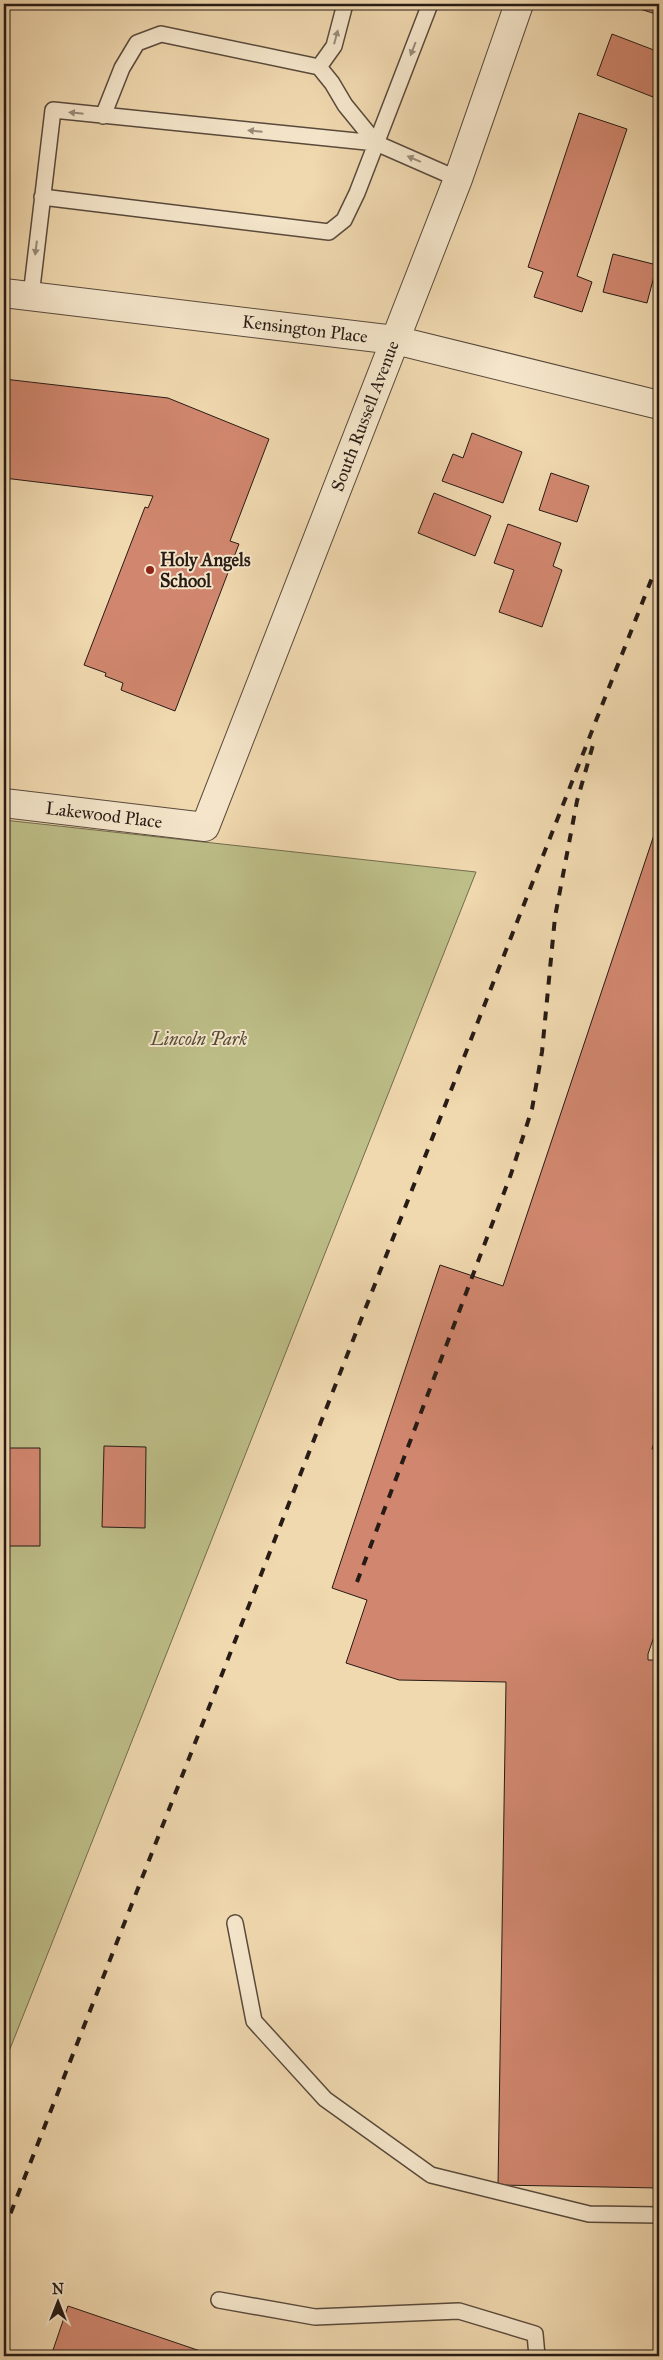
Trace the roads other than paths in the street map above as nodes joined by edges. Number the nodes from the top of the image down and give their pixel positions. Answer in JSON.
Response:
{"nodes":[{"id":1,"x":346,"y":4,"type":"edge"},
{"id":2,"x":430,"y":4,"type":"edge"},
{"id":3,"x":519,"y":4,"type":"edge"},
{"id":4,"x":319,"y":67,"type":"junction"},
{"id":5,"x":103,"y":116,"type":"junction"},
{"id":6,"x":376,"y":143,"type":"junction"},
{"id":7,"x":458,"y":178,"type":"junction"},
{"id":8,"x":42,"y":197,"type":"junction"},
{"id":9,"x":4,"y":293,"type":"edge"},
{"id":10,"x":31,"y":296,"type":"junction"},
{"id":11,"x":396,"y":340,"type":"junction"},
{"id":12,"x":659,"y":405,"type":"edge"},
{"id":13,"x":4,"y":803,"type":"edge"},
{"id":14,"x":205,"y":827,"type":"joint"},
{"id":15,"x":235,"y":1923,"type":"dead end"},
{"id":16,"x":659,"y":2215,"type":"edge"},
{"id":17,"x":219,"y":2300,"type":"dead end"},
{"id":18,"x":536,"y":2356,"type":"edge"}],
"edges":[{"from":4,"to":1,"type":"lane","one_way":true},
{"from":2,"to":6,"type":"lane","one_way":true},
{"from":3,"to":7,"type":"street","name":"South Russell Avenue"},
{"from":4,"to":5,"type":"lane"},
{"from":4,"to":6,"type":"lane"},
{"from":6,"to":5,"type":"lane","one_way":true},
{"from":5,"to":8,"type":"lane","one_way":true},
{"from":7,"to":6,"type":"lane","one_way":true},
{"from":6,"to":8,"type":"lane"},
{"from":7,"to":11,"type":"street","name":"South Russell Avenue"},
{"from":8,"to":10,"type":"lane","one_way":true},
{"from":9,"to":10,"type":"street","name":"Kensington Place"},
{"from":10,"to":11,"type":"street","name":"Kensington Place"},
{"from":11,"to":12,"type":"street","name":"Kensington Place"},
{"from":11,"to":14,"type":"street","name":"South Russell Avenue"},
{"from":13,"to":14,"type":"street","name":"Lakewood Place"},
{"from":15,"to":16,"type":"lane"},
{"from":17,"to":18,"type":"lane"}]}
